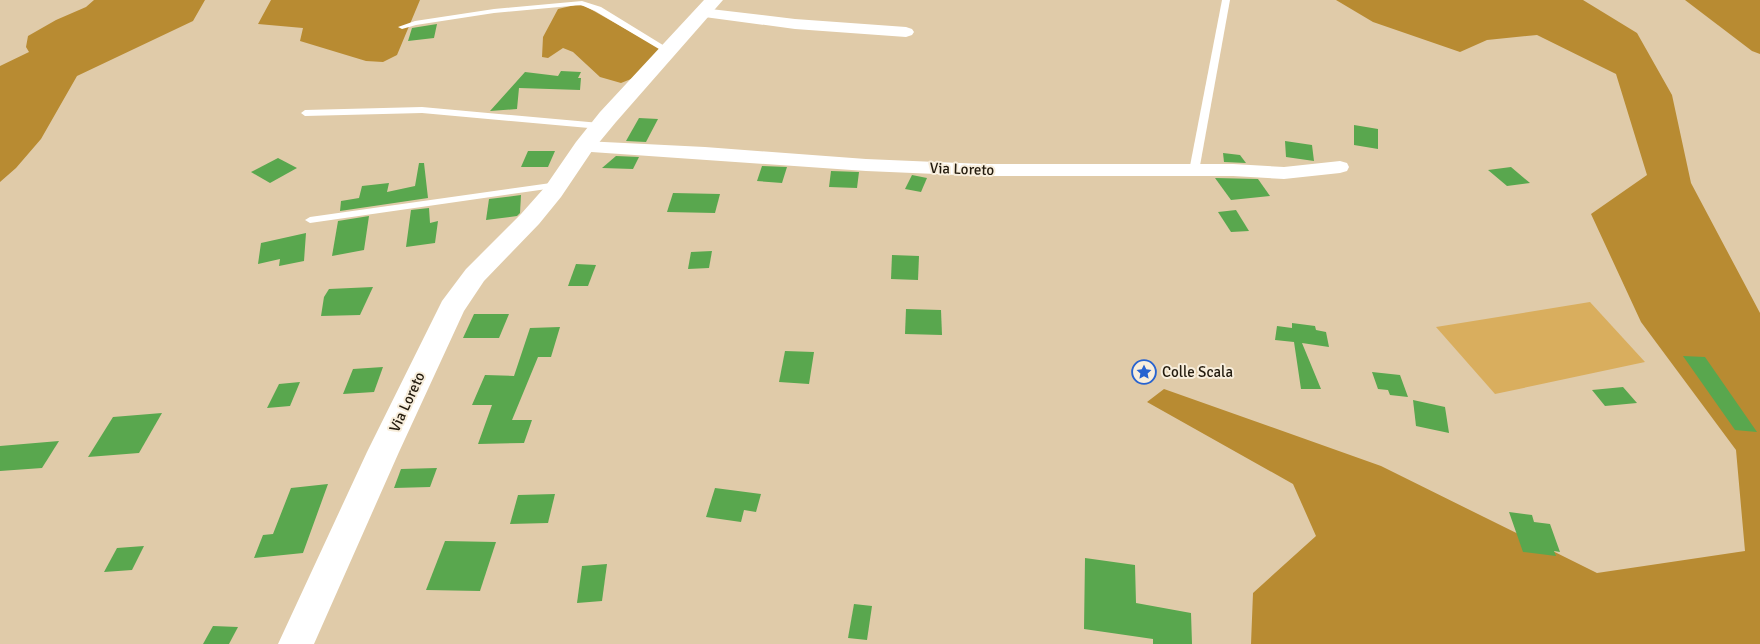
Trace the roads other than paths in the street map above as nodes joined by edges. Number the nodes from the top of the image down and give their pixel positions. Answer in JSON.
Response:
{"nodes":[{"id":1,"x":1226,"y":0,"type":"edge"},
{"id":2,"x":708,"y":6,"type":"edge"},
{"id":3,"x":402,"y":27,"type":"dead end"},
{"id":4,"x":906,"y":32,"type":"dead end"},
{"id":5,"x":667,"y":50,"type":"junction"},
{"id":6,"x":305,"y":113,"type":"dead end"},
{"id":7,"x":600,"y":126,"type":"junction"},
{"id":8,"x":584,"y":147,"type":"junction"},
{"id":9,"x":1340,"y":167,"type":"dead end"},
{"id":10,"x":1194,"y":171,"type":"junction"},
{"id":11,"x":558,"y":185,"type":"junction"},
{"id":12,"x":310,"y":220,"type":"dead end"},
{"id":13,"x":296,"y":644,"type":"edge"}],
"edges":[{"from":1,"to":10,"type":"lane"},
{"from":2,"to":4,"type":"street","name":"Via Loreto"},
{"from":2,"to":5,"type":"street","name":"Via Loreto"},
{"from":3,"to":5,"type":"lane"},
{"from":5,"to":7,"type":"street","name":"Via Loreto"},
{"from":6,"to":7,"type":"lane"},
{"from":7,"to":8,"type":"street","name":"Via Loreto"},
{"from":8,"to":10,"type":"street","name":"Via Loreto"},
{"from":8,"to":11,"type":"street","name":"Via Loreto"},
{"from":9,"to":10,"type":"street","name":"Via Loreto"},
{"from":11,"to":12,"type":"lane"},
{"from":11,"to":13,"type":"street","name":"Via Loreto"}]}
